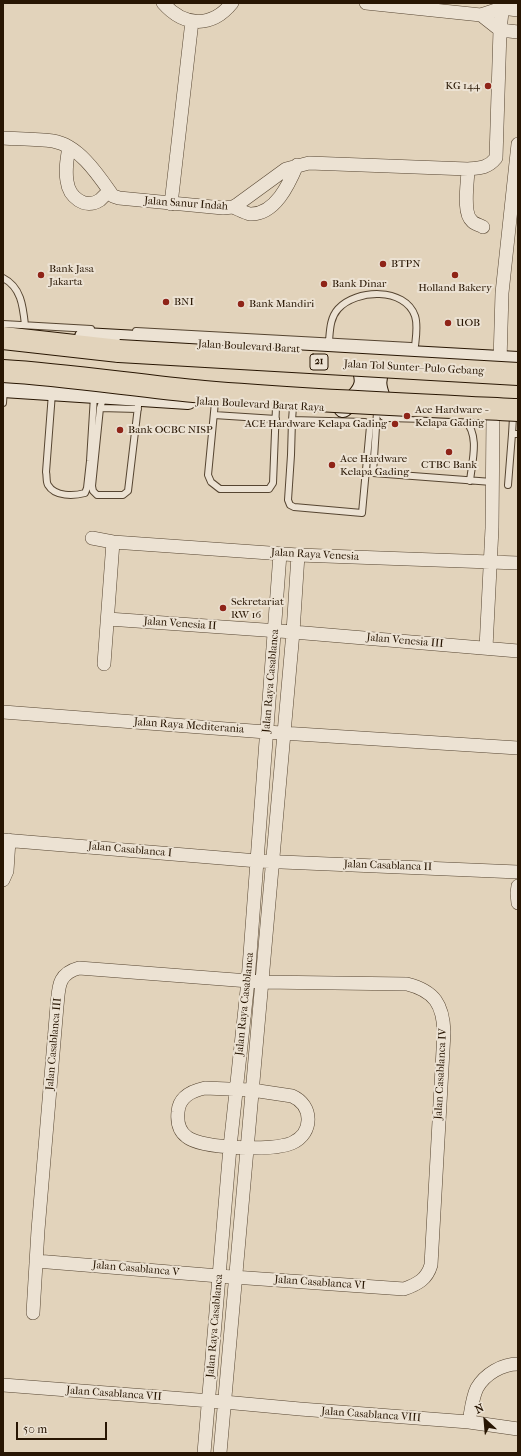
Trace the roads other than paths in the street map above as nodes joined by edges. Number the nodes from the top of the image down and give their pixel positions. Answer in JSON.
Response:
{"nodes":[{"id":1,"x":163,"y":3,"type":"edge"},
{"id":2,"x":232,"y":3,"type":"edge"},
{"id":3,"x":366,"y":3,"type":"edge"},
{"id":4,"x":503,"y":5,"type":"edge"},
{"id":5,"x":518,"y":10,"type":"edge"},
{"id":6,"x":481,"y":15,"type":"junction"},
{"id":7,"x":192,"y":21,"type":"junction"},
{"id":8,"x":500,"y":30,"type":"junction"},
{"id":9,"x":518,"y":32,"type":"edge"},
{"id":10,"x":3,"y":138,"type":"edge"},
{"id":11,"x":518,"y":144,"type":"edge"},
{"id":12,"x":69,"y":147,"type":"junction"},
{"id":13,"x":297,"y":165,"type":"junction"},
{"id":14,"x":468,"y":169,"type":"junction"},
{"id":15,"x":109,"y":191,"type":"junction"},
{"id":16,"x":171,"y":204,"type":"junction"},
{"id":17,"x":233,"y":207,"type":"junction"},
{"id":18,"x":483,"y":227,"type":"dead end"},
{"id":19,"x":3,"y":278,"type":"edge"},
{"id":20,"x":3,"y":324,"type":"edge"},
{"id":21,"x":25,"y":325,"type":"junction"},
{"id":22,"x":95,"y":329,"type":"dead end"},
{"id":23,"x":126,"y":330,"type":"dead end"},
{"id":24,"x":3,"y":333,"type":"edge"},
{"id":25,"x":3,"y":338,"type":"edge"},
{"id":26,"x":329,"y":341,"type":"junction"},
{"id":27,"x":415,"y":346,"type":"junction"},
{"id":28,"x":423,"y":347,"type":"dead end"},
{"id":29,"x":352,"y":352,"type":"junction"},
{"id":30,"x":389,"y":354,"type":"junction"},
{"id":31,"x":504,"y":355,"type":"edge"},
{"id":32,"x":518,"y":374,"type":"edge"},
{"id":33,"x":3,"y":387,"type":"edge"},
{"id":34,"x":52,"y":391,"type":"junction"},
{"id":35,"x":99,"y":399,"type":"junction"},
{"id":36,"x":138,"y":403,"type":"junction"},
{"id":37,"x":215,"y":409,"type":"junction"},
{"id":38,"x":341,"y":410,"type":"junction"},
{"id":39,"x":284,"y":413,"type":"junction"},
{"id":40,"x":380,"y":414,"type":"junction"},
{"id":41,"x":517,"y":414,"type":"edge"},
{"id":42,"x":493,"y":416,"type":"junction"},
{"id":43,"x":515,"y":434,"type":"edge"},
{"id":44,"x":470,"y":481,"type":"junction"},
{"id":45,"x":492,"y":482,"type":"junction"},
{"id":46,"x":508,"y":485,"type":"dead end"},
{"id":47,"x":92,"y":538,"type":"dead end"},
{"id":48,"x":113,"y":542,"type":"junction"},
{"id":49,"x":280,"y":554,"type":"junction"},
{"id":50,"x":298,"y":555,"type":"junction"},
{"id":51,"x":490,"y":559,"type":"junction"},
{"id":52,"x":518,"y":563,"type":"edge"},
{"id":53,"x":108,"y":619,"type":"junction"},
{"id":54,"x":275,"y":631,"type":"junction"},
{"id":55,"x":293,"y":632,"type":"junction"},
{"id":56,"x":486,"y":648,"type":"junction"},
{"id":57,"x":518,"y":651,"type":"edge"},
{"id":58,"x":104,"y":664,"type":"dead end"},
{"id":59,"x":3,"y":712,"type":"edge"},
{"id":60,"x":266,"y":732,"type":"junction"},
{"id":61,"x":284,"y":733,"type":"junction"},
{"id":62,"x":518,"y":748,"type":"edge"},
{"id":63,"x":6,"y":840,"type":"edge"},
{"id":64,"x":258,"y":861,"type":"junction"},
{"id":65,"x":272,"y":862,"type":"junction"},
{"id":66,"x":518,"y":872,"type":"edge"},
{"id":67,"x":3,"y":880,"type":"edge"},
{"id":68,"x":518,"y":886,"type":"edge"},
{"id":69,"x":518,"y":904,"type":"edge"},
{"id":70,"x":248,"y":981,"type":"junction"},
{"id":71,"x":262,"y":982,"type":"junction"},
{"id":72,"x":237,"y":1089,"type":"junction"},
{"id":73,"x":252,"y":1090,"type":"junction"},
{"id":74,"x":230,"y":1147,"type":"junction"},
{"id":75,"x":248,"y":1148,"type":"junction"},
{"id":76,"x":36,"y":1261,"type":"junction"},
{"id":77,"x":219,"y":1276,"type":"junction"},
{"id":78,"x":235,"y":1277,"type":"junction"},
{"id":79,"x":404,"y":1289,"type":"joint"},
{"id":80,"x":33,"y":1313,"type":"dead end"},
{"id":81,"x":518,"y":1364,"type":"edge"},
{"id":82,"x":3,"y":1386,"type":"edge"},
{"id":83,"x":208,"y":1401,"type":"junction"},
{"id":84,"x":224,"y":1402,"type":"junction"},
{"id":85,"x":469,"y":1422,"type":"junction"},
{"id":86,"x":518,"y":1429,"type":"edge"},
{"id":87,"x":204,"y":1453,"type":"edge"},
{"id":88,"x":220,"y":1453,"type":"edge"}],
"edges":[{"from":1,"to":7,"type":"street"},
{"from":2,"to":7,"type":"street"},
{"from":3,"to":6,"type":"street"},
{"from":4,"to":5,"type":"street"},
{"from":4,"to":6,"type":"street"},
{"from":4,"to":8,"type":"street"},
{"from":6,"to":8,"type":"street"},
{"from":7,"to":16,"type":"street"},
{"from":8,"to":9,"type":"street"},
{"from":8,"to":14,"type":"street","name":"Jalan Sanur Indah"},
{"from":10,"to":12,"type":"street","name":"Jalan Sanur Indah"},
{"from":11,"to":31,"type":"street"},
{"from":12,"to":15,"type":"street","name":"Jalan Sanur Indah"},
{"from":12,"to":15,"type":"street"},
{"from":13,"to":14,"type":"street","name":"Jalan Sanur Indah"},
{"from":13,"to":17,"type":"street","name":"Jalan Sanur Indah"},
{"from":13,"to":17,"type":"street"},
{"from":14,"to":18,"type":"street"},
{"from":15,"to":16,"type":"street","name":"Jalan Sanur Indah"},
{"from":16,"to":17,"type":"street","name":"Jalan Sanur Indah"},
{"from":19,"to":21,"type":"lane"},
{"from":20,"to":21,"type":"lane"},
{"from":21,"to":22,"type":"lane"},
{"from":23,"to":26,"type":"lane"},
{"from":24,"to":29,"type":"main road","name":"Jalan Boulevard Barat"},
{"from":25,"to":32,"type":"highway","name":"Jalan Tol Sunter–Pulo Gebang","number":"21","bridge":true},
{"from":26,"to":27,"type":"lane"},
{"from":26,"to":27,"type":"lane"},
{"from":27,"to":28,"type":"lane"},
{"from":29,"to":30,"type":"main road","name":"Jalan Boulevard Barat"},
{"from":29,"to":38,"type":"main road"},
{"from":30,"to":31,"type":"main road","name":"Jalan Boulevard Barat"},
{"from":30,"to":40,"type":"main road"},
{"from":33,"to":34,"type":"main road","name":"Jalan Boulevard Barat Raya"},
{"from":33,"to":41,"type":"highway","bridge":true},
{"from":34,"to":35,"type":"main road","name":"Jalan Boulevard Barat Raya"},
{"from":34,"to":35,"type":"lane"},
{"from":35,"to":36,"type":"main road","name":"Jalan Boulevard Barat Raya"},
{"from":35,"to":36,"type":"lane"},
{"from":36,"to":37,"type":"main road","name":"Jalan Boulevard Barat Raya"},
{"from":37,"to":39,"type":"main road","name":"Jalan Boulevard Barat Raya"},
{"from":37,"to":39,"type":"lane"},
{"from":38,"to":39,"type":"main road","name":"Jalan Boulevard Barat Raya"},
{"from":38,"to":40,"type":"main road","name":"Jalan Boulevard Barat Raya"},
{"from":39,"to":39,"type":"lane"},
{"from":40,"to":42,"type":"main road","name":"Jalan Boulevard Barat Raya"},
{"from":40,"to":44,"type":"lane"},
{"from":40,"to":44,"type":"lane"},
{"from":41,"to":42,"type":"main road","name":"Jalan Boulevard Barat Raya"},
{"from":41,"to":43,"type":"lane"},
{"from":42,"to":45,"type":"street"},
{"from":43,"to":46,"type":"lane"},
{"from":44,"to":45,"type":"lane"},
{"from":45,"to":51,"type":"street"},
{"from":47,"to":48,"type":"street","name":"Jalan Raya Venesia"},
{"from":48,"to":49,"type":"street","name":"Jalan Raya Venesia"},
{"from":48,"to":53,"type":"street"},
{"from":49,"to":50,"type":"street","name":"Jalan Raya Venesia"},
{"from":49,"to":54,"type":"street","name":"Jalan Raya Casablanca"},
{"from":50,"to":51,"type":"street","name":"Jalan Raya Venesia"},
{"from":50,"to":55,"type":"street","name":"Jalan Raya Casablanca"},
{"from":51,"to":52,"type":"street","name":"Jalan Raya Venesia"},
{"from":51,"to":56,"type":"street"},
{"from":53,"to":54,"type":"street","name":"Jalan Venesia II"},
{"from":53,"to":58,"type":"street"},
{"from":54,"to":55,"type":"street","name":"Jalan Venesia II"},
{"from":54,"to":60,"type":"street","name":"Jalan Raya Casablanca"},
{"from":55,"to":56,"type":"street","name":"Jalan Venesia III"},
{"from":55,"to":61,"type":"street","name":"Jalan Raya Casablanca"},
{"from":56,"to":57,"type":"street","name":"Jalan Venesia III"},
{"from":59,"to":60,"type":"street","name":"Jalan Raya Mediterania"},
{"from":60,"to":61,"type":"street","name":"Jalan Raya Mediterania"},
{"from":60,"to":64,"type":"street","name":"Jalan Raya Casablanca"},
{"from":61,"to":62,"type":"street","name":"Jalan Raya Mediterania"},
{"from":61,"to":65,"type":"street","name":"Jalan Raya Casablanca"},
{"from":63,"to":64,"type":"street","name":"Jalan Casablanca I"},
{"from":63,"to":67,"type":"street"},
{"from":64,"to":65,"type":"street","name":"Jalan Casablanca II"},
{"from":64,"to":70,"type":"street","name":"Jalan Raya Casablanca"},
{"from":65,"to":66,"type":"street","name":"Jalan Casablanca II"},
{"from":65,"to":71,"type":"street","name":"Jalan Raya Casablanca"},
{"from":68,"to":69,"type":"street"},
{"from":70,"to":71,"type":"street","name":"Jalan Casablanca III"},
{"from":70,"to":72,"type":"street","name":"Jalan Raya Casablanca"},
{"from":70,"to":76,"type":"street","name":"Jalan Casablanca III"},
{"from":71,"to":73,"type":"street","name":"Jalan Raya Casablanca"},
{"from":71,"to":79,"type":"street","name":"Jalan Casablanca IV"},
{"from":72,"to":73,"type":"street"},
{"from":72,"to":74,"type":"street","name":"Jalan Raya Casablanca"},
{"from":72,"to":74,"type":"street"},
{"from":73,"to":75,"type":"street","name":"Jalan Raya Casablanca"},
{"from":73,"to":75,"type":"street"},
{"from":74,"to":75,"type":"street"},
{"from":74,"to":77,"type":"street","name":"Jalan Raya Casablanca"},
{"from":75,"to":78,"type":"street","name":"Jalan Raya Casablanca"},
{"from":76,"to":77,"type":"street","name":"Jalan Casablanca V"},
{"from":76,"to":80,"type":"street","name":"Jalan Casablanca III"},
{"from":77,"to":78,"type":"street","name":"Jalan Casablanca V"},
{"from":77,"to":83,"type":"street","name":"Jalan Raya Casablanca"},
{"from":78,"to":79,"type":"street","name":"Jalan Casablanca VI"},
{"from":78,"to":84,"type":"street","name":"Jalan Raya Casablanca"},
{"from":81,"to":85,"type":"street"},
{"from":82,"to":83,"type":"street","name":"Jalan Casablanca VII"},
{"from":83,"to":84,"type":"street","name":"Jalan Casablanca VII"},
{"from":83,"to":87,"type":"street","name":"Jalan Raya Casablanca"},
{"from":84,"to":85,"type":"street","name":"Jalan Casablanca VIII"},
{"from":84,"to":88,"type":"street","name":"Jalan Raya Casablanca"},
{"from":85,"to":86,"type":"street","name":"Jalan Casablanca VIII"}]}
